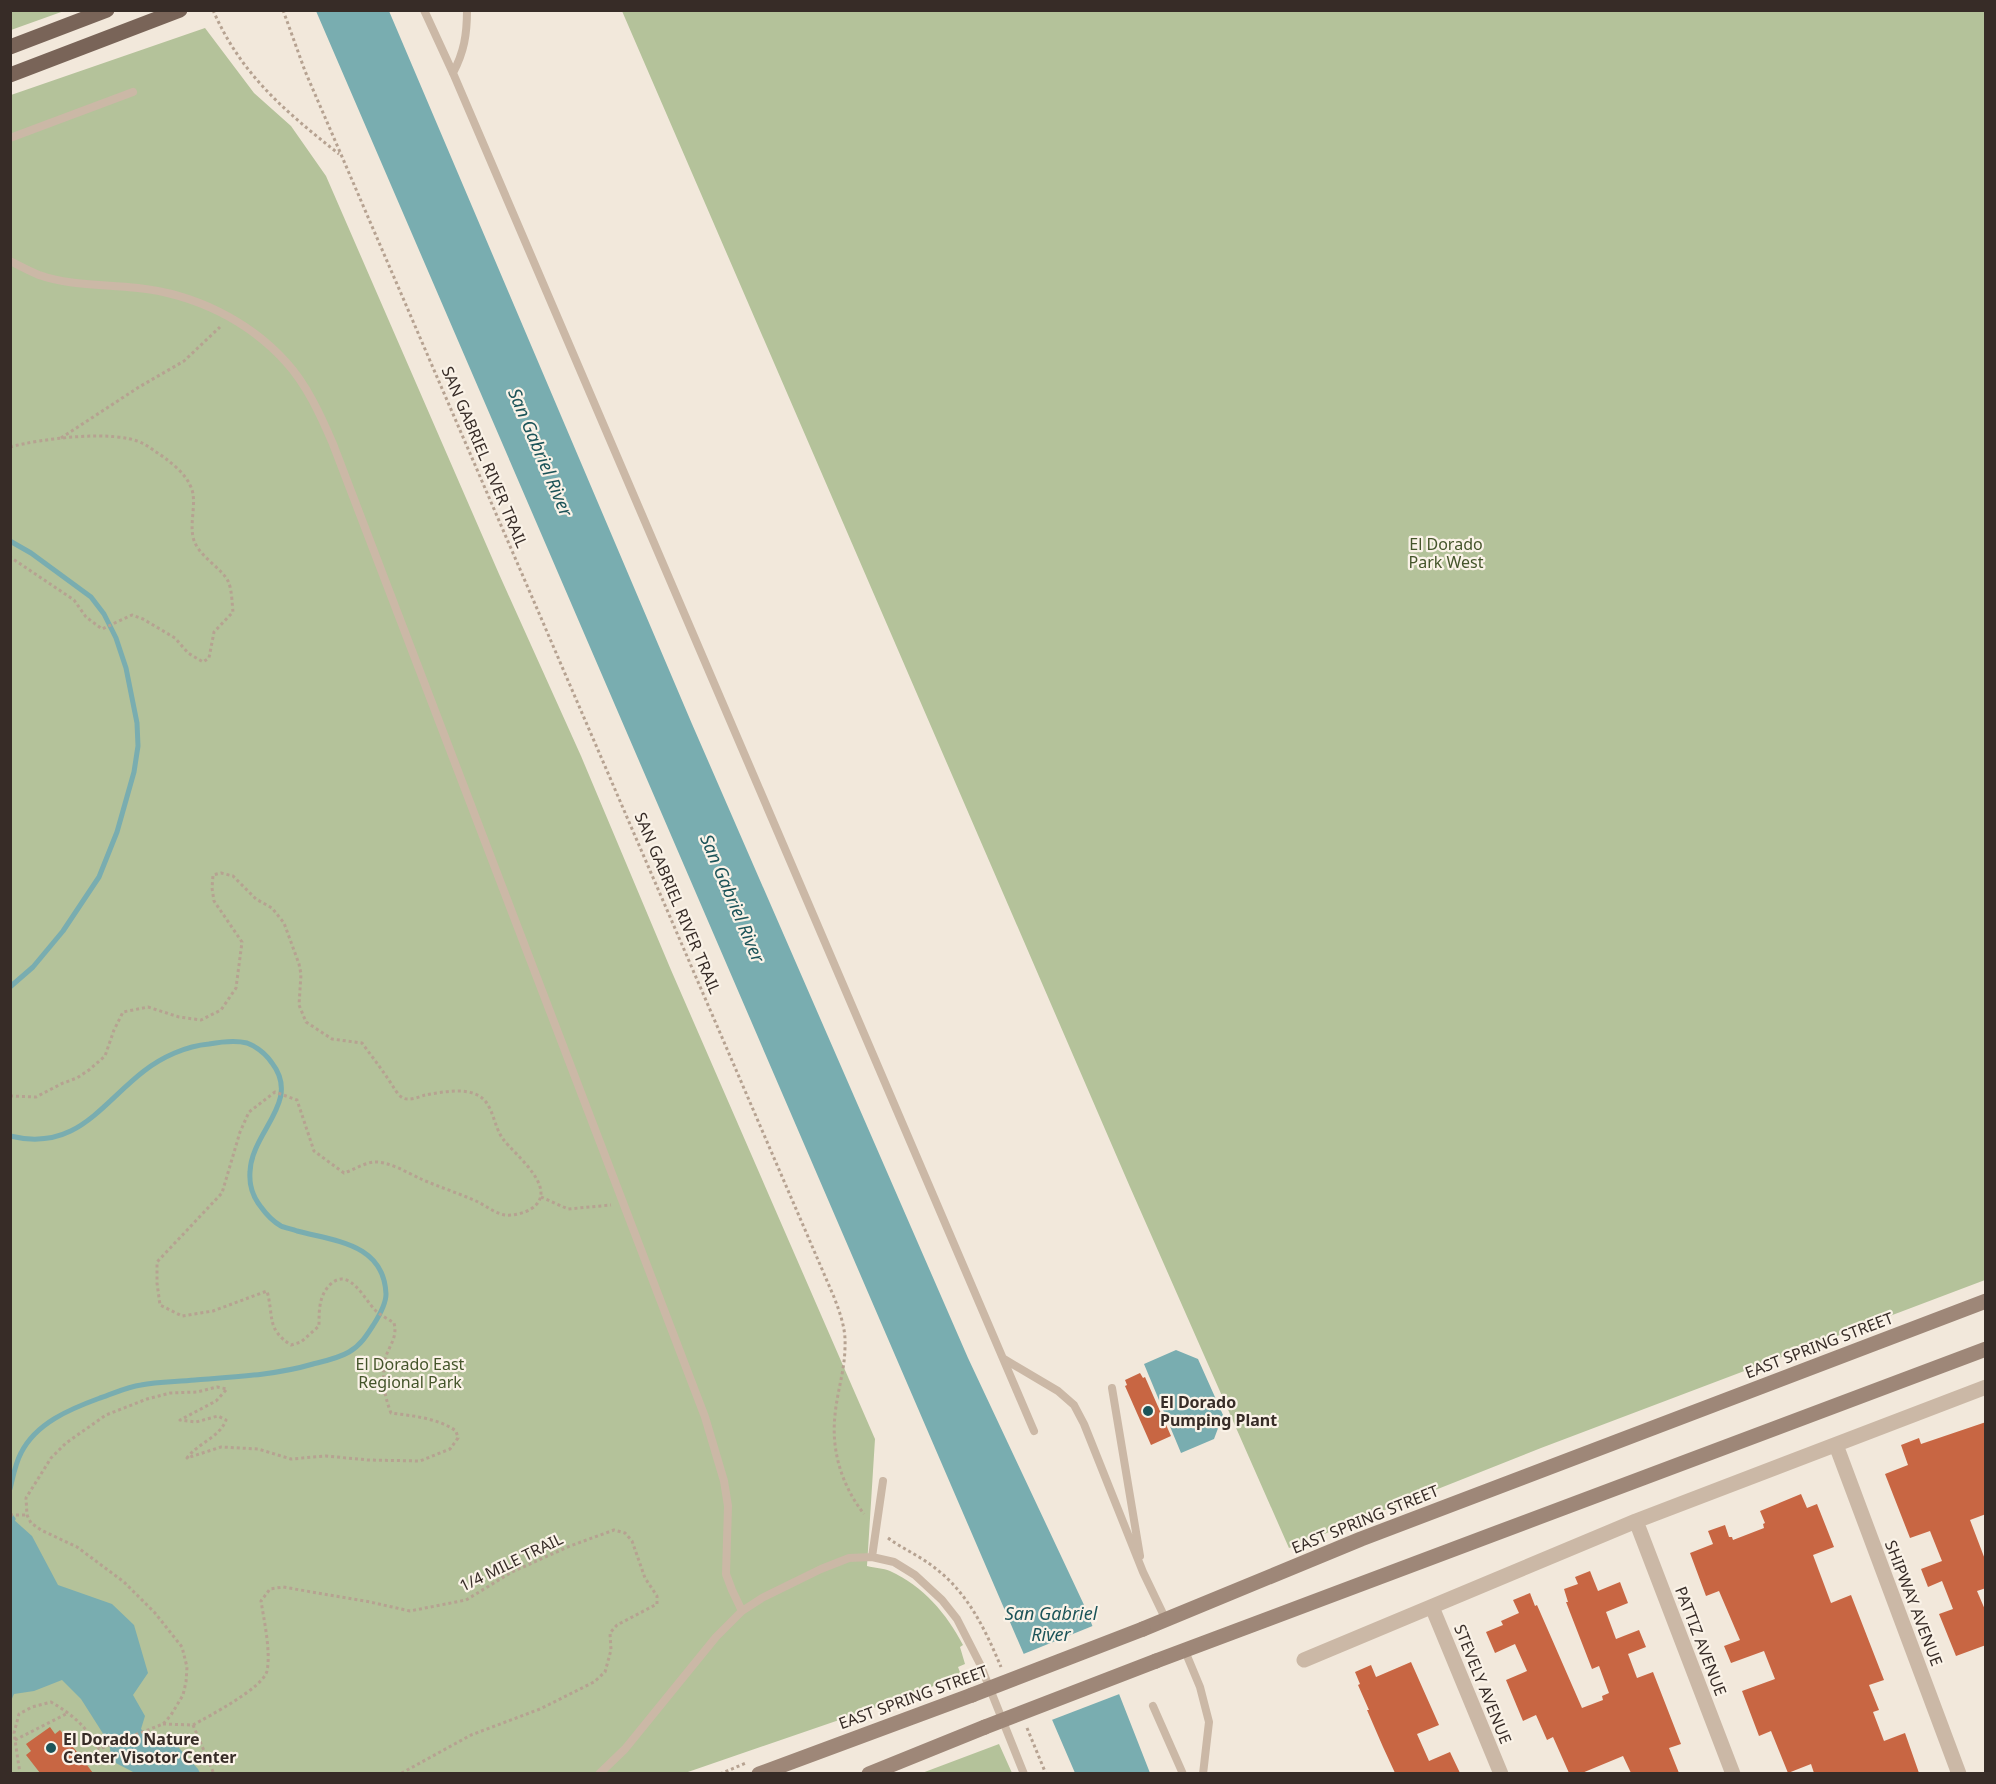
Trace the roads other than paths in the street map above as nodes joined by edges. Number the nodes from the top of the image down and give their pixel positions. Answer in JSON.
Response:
{"nodes":[{"id":1,"x":107,"y":10,"type":"edge"},
{"id":2,"x":180,"y":10,"type":"edge"},
{"id":3,"x":424,"y":10,"type":"edge"},
{"id":4,"x":467,"y":10,"type":"edge"},
{"id":5,"x":10,"y":47,"type":"edge"},
{"id":6,"x":453,"y":73,"type":"junction"},
{"id":7,"x":10,"y":75,"type":"edge"},
{"id":8,"x":134,"y":92,"type":"dead end"},
{"id":9,"x":10,"y":138,"type":"edge"},
{"id":10,"x":10,"y":261,"type":"edge"},
{"id":11,"x":1986,"y":1301,"type":"edge"},
{"id":12,"x":1986,"y":1348,"type":"edge"},
{"id":13,"x":1004,"y":1359,"type":"junction"},
{"id":14,"x":1986,"y":1387,"type":"edge"},
{"id":15,"x":1112,"y":1388,"type":"dead end"},
{"id":16,"x":1034,"y":1431,"type":"dead end"},
{"id":17,"x":1836,"y":1445,"type":"junction"},
{"id":18,"x":883,"y":1482,"type":"dead end"},
{"id":19,"x":1636,"y":1521,"type":"junction"},
{"id":20,"x":872,"y":1557,"type":"junction"},
{"id":21,"x":1143,"y":1572,"type":"junction"},
{"id":22,"x":1432,"y":1607,"type":"junction"},
{"id":23,"x":742,"y":1611,"type":"junction"},
{"id":24,"x":1166,"y":1620,"type":"junction"},
{"id":25,"x":1185,"y":1651,"type":"junction"},
{"id":26,"x":1304,"y":1660,"type":"dead end"},
{"id":27,"x":1153,"y":1706,"type":"dead end"},
{"id":28,"x":599,"y":1773,"type":"edge"},
{"id":29,"x":759,"y":1773,"type":"edge"},
{"id":30,"x":869,"y":1773,"type":"edge"},
{"id":31,"x":1024,"y":1773,"type":"edge"},
{"id":32,"x":1183,"y":1773,"type":"edge"},
{"id":33,"x":1203,"y":1773,"type":"edge"},
{"id":34,"x":1501,"y":1773,"type":"edge"},
{"id":35,"x":1733,"y":1773,"type":"edge"},
{"id":36,"x":1959,"y":1773,"type":"edge"}],
"edges":[{"from":1,"to":5,"type":"main road"},
{"from":2,"to":7,"type":"main road"},
{"from":3,"to":6,"type":"lane"},
{"from":4,"to":6,"type":"lane"},
{"from":6,"to":13,"type":"lane"},
{"from":8,"to":9,"type":"lane"},
{"from":10,"to":23,"type":"lane"},
{"from":11,"to":24,"type":"main road","name":"EAST SPRING STREET"},
{"from":12,"to":25,"type":"main road"},
{"from":13,"to":16,"type":"lane"},
{"from":13,"to":21,"type":"lane"},
{"from":14,"to":17,"type":"street"},
{"from":15,"to":21,"type":"lane"},
{"from":17,"to":19,"type":"street"},
{"from":17,"to":36,"type":"street","name":"SHIPWAY AVENUE"},
{"from":18,"to":20,"type":"lane"},
{"from":19,"to":22,"type":"street"},
{"from":19,"to":35,"type":"street","name":"PATTIZ AVENUE"},
{"from":20,"to":23,"type":"lane"},
{"from":20,"to":31,"type":"lane"},
{"from":21,"to":24,"type":"lane"},
{"from":22,"to":26,"type":"street"},
{"from":22,"to":34,"type":"street","name":"STEVELY AVENUE"},
{"from":23,"to":28,"type":"lane"},
{"from":24,"to":29,"type":"main road","name":"EAST SPRING STREET","bridge":true},
{"from":25,"to":30,"type":"main road","bridge":true},
{"from":25,"to":33,"type":"lane"},
{"from":27,"to":32,"type":"lane"}]}
